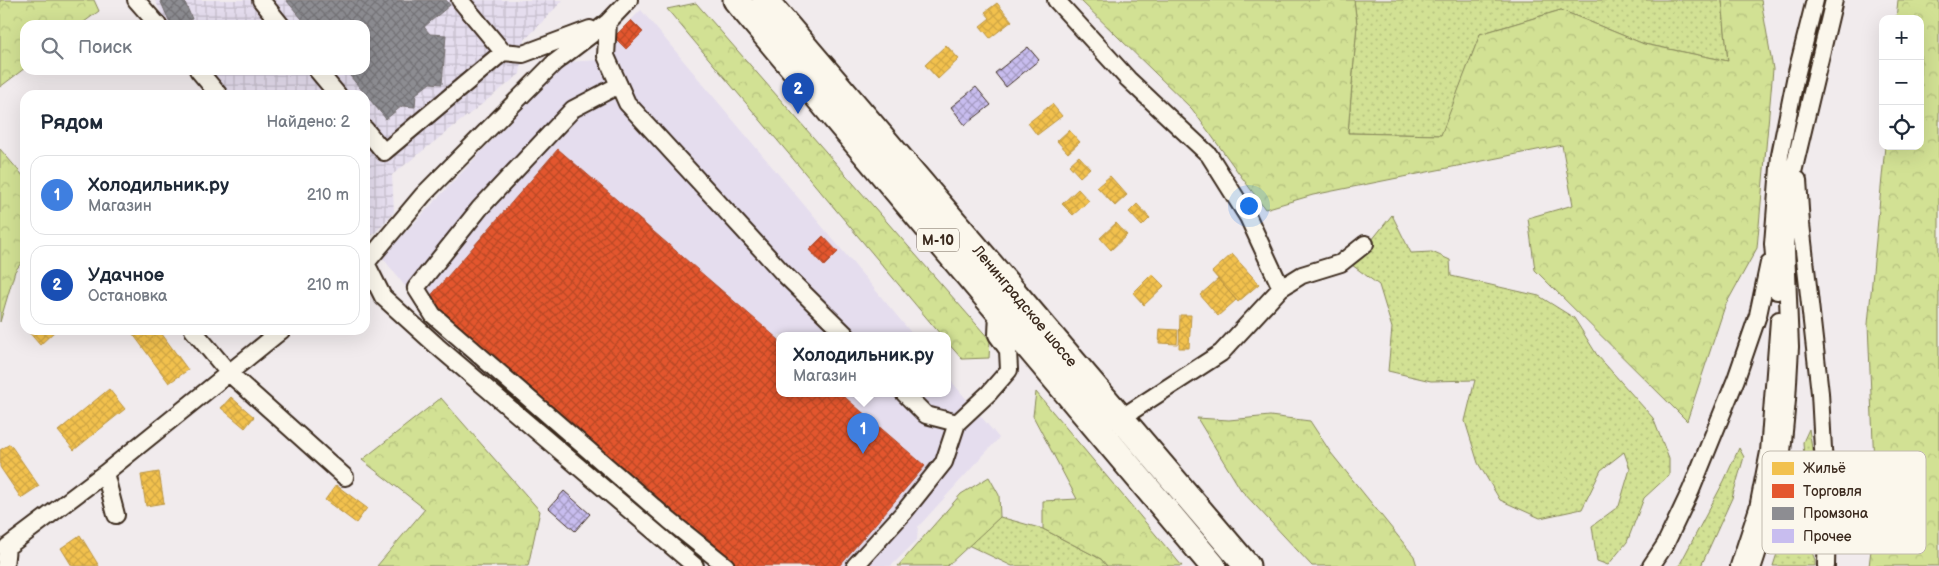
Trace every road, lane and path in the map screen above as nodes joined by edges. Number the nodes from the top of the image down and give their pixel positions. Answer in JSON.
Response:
{"nodes":[{"id":1,"x":136,"y":0,"type":"edge"},
{"id":2,"x":261,"y":0,"type":"edge"},
{"id":3,"x":460,"y":0,"type":"edge"},
{"id":4,"x":629,"y":0,"type":"edge"},
{"id":5,"x":736,"y":0,"type":"edge"},
{"id":6,"x":764,"y":0,"type":"edge"},
{"id":7,"x":1056,"y":0,"type":"edge"},
{"id":8,"x":1815,"y":0,"type":"edge"},
{"id":9,"x":1834,"y":0,"type":"edge"},
{"id":10,"x":154,"y":20,"type":"edge"},
{"id":11,"x":277,"y":20,"type":"edge"},
{"id":12,"x":608,"y":22,"type":"junction"},
{"id":13,"x":503,"y":52,"type":"junction"},
{"id":14,"x":202,"y":75,"type":"edge"},
{"id":15,"x":322,"y":75,"type":"edge"},
{"id":16,"x":619,"y":85,"type":"junction"},
{"id":17,"x":215,"y":90,"type":"edge"},
{"id":18,"x":334,"y":90,"type":"edge"},
{"id":19,"x":370,"y":135,"type":"edge"},
{"id":20,"x":1801,"y":143,"type":"junction"},
{"id":21,"x":1365,"y":244,"type":"dead end"},
{"id":22,"x":1773,"y":244,"type":"junction"},
{"id":23,"x":370,"y":257,"type":"edge"},
{"id":24,"x":370,"y":272,"type":"edge"},
{"id":25,"x":1281,"y":288,"type":"junction"},
{"id":26,"x":998,"y":312,"type":"junction"},
{"id":27,"x":843,"y":332,"type":"edge"},
{"id":28,"x":198,"y":335,"type":"edge"},
{"id":29,"x":276,"y":335,"type":"edge"},
{"id":30,"x":229,"y":373,"type":"junction"},
{"id":31,"x":908,"y":397,"type":"edge"},
{"id":32,"x":1121,"y":418,"type":"junction"},
{"id":33,"x":956,"y":422,"type":"junction"},
{"id":34,"x":1769,"y":451,"type":"edge"},
{"id":35,"x":1782,"y":451,"type":"edge"},
{"id":36,"x":1824,"y":451,"type":"edge"},
{"id":37,"x":105,"y":473,"type":"junction"},
{"id":38,"x":345,"y":477,"type":"dead end"},
{"id":39,"x":1762,"y":488,"type":"edge"},
{"id":40,"x":116,"y":515,"type":"dead end"},
{"id":41,"x":1762,"y":538,"type":"edge"},
{"id":42,"x":5,"y":566,"type":"edge"},
{"id":43,"x":695,"y":566,"type":"edge"},
{"id":44,"x":726,"y":566,"type":"edge"},
{"id":45,"x":855,"y":566,"type":"edge"},
{"id":46,"x":1213,"y":566,"type":"edge"},
{"id":47,"x":1247,"y":566,"type":"edge"},
{"id":48,"x":1651,"y":566,"type":"edge"},
{"id":49,"x":1739,"y":566,"type":"edge"},
{"id":50,"x":1753,"y":566,"type":"edge"}],
"edges":[{"from":1,"to":10,"type":"street"},
{"from":2,"to":11,"type":"street"},
{"from":3,"to":13,"type":"street"},
{"from":4,"to":12,"type":"street"},
{"from":5,"to":26,"type":"highway","name":"Ленинградское шоссе","number":"М-10"},
{"from":6,"to":32,"type":"highway","name":"Ленинградское шоссе","number":"М-10"},
{"from":7,"to":25,"type":"street"},
{"from":8,"to":22,"type":"street"},
{"from":9,"to":20,"type":"street"},
{"from":12,"to":13,"type":"street"},
{"from":12,"to":16,"type":"street"},
{"from":12,"to":23,"type":"street"},
{"from":13,"to":19,"type":"street"},
{"from":14,"to":17,"type":"street"},
{"from":15,"to":18,"type":"street"},
{"from":16,"to":27,"type":"street"},
{"from":16,"to":44,"type":"street"},
{"from":20,"to":35,"type":"street"},
{"from":20,"to":36,"type":"street"},
{"from":21,"to":25,"type":"street"},
{"from":22,"to":34,"type":"street"},
{"from":22,"to":48,"type":"street"},
{"from":24,"to":43,"type":"street"},
{"from":25,"to":32,"type":"street"},
{"from":26,"to":33,"type":"street"},
{"from":26,"to":46,"type":"highway","name":"Ленинградское шоссе","number":"М-10"},
{"from":28,"to":30,"type":"street"},
{"from":29,"to":30,"type":"street"},
{"from":30,"to":37,"type":"street"},
{"from":30,"to":38,"type":"street"},
{"from":31,"to":33,"type":"street"},
{"from":32,"to":47,"type":"highway","name":"Ленинградское шоссе","number":"М-10"},
{"from":33,"to":45,"type":"street"},
{"from":37,"to":40,"type":"street"},
{"from":37,"to":42,"type":"street"},
{"from":39,"to":49,"type":"street"},
{"from":41,"to":50,"type":"street"}]}
